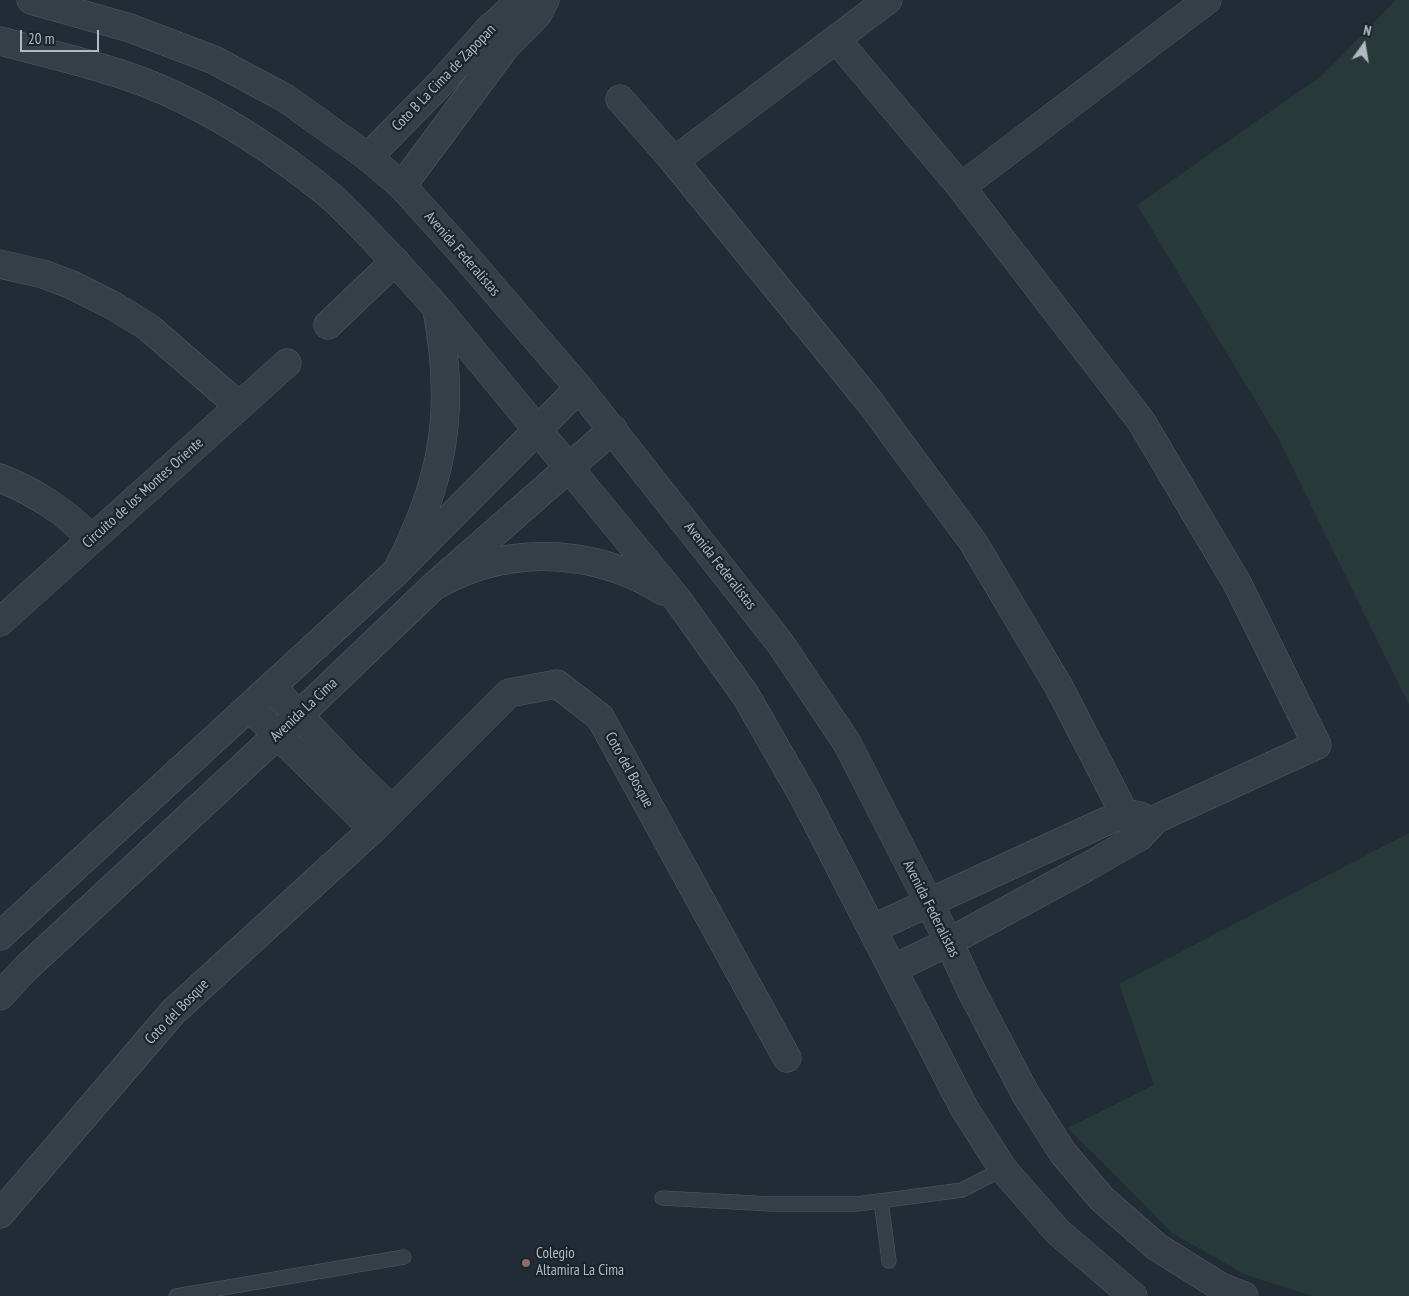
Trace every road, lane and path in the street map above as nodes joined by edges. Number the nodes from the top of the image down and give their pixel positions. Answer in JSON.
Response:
{"nodes":[{"id":1,"x":31,"y":0,"type":"edge"},
{"id":2,"x":888,"y":0,"type":"edge"},
{"id":3,"x":1207,"y":0,"type":"edge"},
{"id":4,"x":534,"y":5,"type":"edge"},
{"id":5,"x":836,"y":39,"type":"junction"},
{"id":6,"x":0,"y":41,"type":"edge"},
{"id":7,"x":620,"y":99,"type":"dead end"},
{"id":8,"x":368,"y":156,"type":"junction"},
{"id":9,"x":674,"y":160,"type":"junction"},
{"id":10,"x":402,"y":186,"type":"junction"},
{"id":11,"x":961,"y":187,"type":"junction"},
{"id":12,"x":395,"y":261,"type":"junction"},
{"id":13,"x":0,"y":264,"type":"edge"},
{"id":14,"x":437,"y":308,"type":"junction"},
{"id":15,"x":328,"y":324,"type":"dead end"},
{"id":16,"x":286,"y":363,"type":"dead end"},
{"id":17,"x":579,"y":388,"type":"junction"},
{"id":18,"x":239,"y":406,"type":"junction"},
{"id":19,"x":613,"y":429,"type":"junction"},
{"id":20,"x":537,"y":430,"type":"junction"},
{"id":21,"x":568,"y":469,"type":"junction"},
{"id":22,"x":0,"y":478,"type":"edge"},
{"id":23,"x":91,"y":539,"type":"junction"},
{"id":24,"x":396,"y":572,"type":"junction"},
{"id":25,"x":434,"y":586,"type":"junction"},
{"id":26,"x":677,"y":599,"type":"junction"},
{"id":27,"x":0,"y":622,"type":"edge"},
{"id":28,"x":272,"y":686,"type":"junction"},
{"id":29,"x":249,"y":707,"type":"junction"},
{"id":30,"x":299,"y":715,"type":"junction"},
{"id":31,"x":277,"y":735,"type":"junction"},
{"id":32,"x":327,"y":745,"type":"junction"},
{"id":33,"x":307,"y":765,"type":"junction"},
{"id":34,"x":359,"y":777,"type":"junction"},
{"id":35,"x":340,"y":797,"type":"junction"},
{"id":36,"x":392,"y":810,"type":"junction"},
{"id":37,"x":1124,"y":813,"type":"junction"},
{"id":38,"x":1147,"y":828,"type":"junction"},
{"id":39,"x":373,"y":829,"type":"junction"},
{"id":40,"x":982,"y":878,"type":"junction"},
{"id":41,"x":929,"y":903,"type":"junction"},
{"id":42,"x":999,"y":915,"type":"junction"},
{"id":43,"x":872,"y":930,"type":"junction"},
{"id":44,"x":0,"y":936,"type":"edge"},
{"id":45,"x":949,"y":942,"type":"junction"},
{"id":46,"x":893,"y":969,"type":"junction"},
{"id":47,"x":0,"y":996,"type":"edge"},
{"id":48,"x":787,"y":1058,"type":"dead end"},
{"id":49,"x":1003,"y":1169,"type":"junction"},
{"id":50,"x":662,"y":1198,"type":"dead end"},
{"id":51,"x":881,"y":1201,"type":"junction"},
{"id":52,"x":0,"y":1214,"type":"edge"},
{"id":53,"x":404,"y":1257,"type":"dead end"},
{"id":54,"x":889,"y":1261,"type":"dead end"},
{"id":55,"x":176,"y":1296,"type":"edge"},
{"id":56,"x":1133,"y":1296,"type":"edge"},
{"id":57,"x":1244,"y":1296,"type":"edge"}],
"edges":[{"from":1,"to":8,"type":"street","name":"Avenida Federalistas"},
{"from":2,"to":5,"type":"street"},
{"from":3,"to":11,"type":"street"},
{"from":4,"to":8,"type":"street","name":"Coto B La Cima de Zapopan"},
{"from":4,"to":10,"type":"street","name":"Coto B La Cima de Zapopan"},
{"from":5,"to":9,"type":"street"},
{"from":5,"to":11,"type":"street"},
{"from":6,"to":12,"type":"street"},
{"from":7,"to":9,"type":"street"},
{"from":8,"to":10,"type":"street","name":"Avenida Federalistas"},
{"from":9,"to":37,"type":"street"},
{"from":10,"to":17,"type":"street","name":"Avenida Federalistas"},
{"from":11,"to":38,"type":"street"},
{"from":12,"to":14,"type":"street"},
{"from":12,"to":15,"type":"street"},
{"from":13,"to":18,"type":"street"},
{"from":14,"to":20,"type":"street"},
{"from":14,"to":24,"type":"street"},
{"from":16,"to":18,"type":"street","name":"Circuito de los Montes Oriente"},
{"from":17,"to":19,"type":"street","name":"Avenida Federalistas"},
{"from":17,"to":20,"type":"street"},
{"from":18,"to":23,"type":"street","name":"Circuito de los Montes Oriente"},
{"from":19,"to":21,"type":"street","name":"Avenida La Cima"},
{"from":19,"to":41,"type":"street","name":"Avenida Federalistas"},
{"from":20,"to":21,"type":"street"},
{"from":20,"to":24,"type":"street"},
{"from":21,"to":25,"type":"street","name":"Avenida La Cima"},
{"from":21,"to":26,"type":"street"},
{"from":22,"to":23,"type":"street"},
{"from":23,"to":27,"type":"street","name":"Circuito de los Montes Oriente"},
{"from":24,"to":28,"type":"street"},
{"from":25,"to":26,"type":"street"},
{"from":25,"to":30,"type":"street","name":"Avenida La Cima"},
{"from":26,"to":43,"type":"street"},
{"from":28,"to":29,"type":"street"},
{"from":28,"to":30,"type":"street"},
{"from":29,"to":31,"type":"street"},
{"from":29,"to":44,"type":"street"},
{"from":30,"to":31,"type":"street","name":"Avenida La Cima"},
{"from":30,"to":32,"type":"street"},
{"from":31,"to":33,"type":"street"},
{"from":31,"to":47,"type":"street","name":"Avenida La Cima"},
{"from":32,"to":33,"type":"street"},
{"from":32,"to":34,"type":"street"},
{"from":33,"to":35,"type":"street"},
{"from":34,"to":35,"type":"street"},
{"from":34,"to":36,"type":"street"},
{"from":35,"to":39,"type":"street"},
{"from":36,"to":39,"type":"street","name":"Coto del Bosque"},
{"from":36,"to":48,"type":"street","name":"Coto del Bosque"},
{"from":37,"to":38,"type":"street"},
{"from":37,"to":40,"type":"street"},
{"from":38,"to":42,"type":"street"},
{"from":39,"to":52,"type":"street","name":"Coto del Bosque"},
{"from":40,"to":41,"type":"street"},
{"from":40,"to":42,"type":"street"},
{"from":41,"to":43,"type":"street"},
{"from":41,"to":45,"type":"street","name":"Avenida Federalistas"},
{"from":42,"to":45,"type":"street"},
{"from":43,"to":46,"type":"street"},
{"from":45,"to":46,"type":"street"},
{"from":45,"to":57,"type":"street","name":"Avenida Federalistas"},
{"from":46,"to":49,"type":"street"},
{"from":49,"to":51,"type":"lane"},
{"from":49,"to":56,"type":"street"},
{"from":50,"to":51,"type":"lane"},
{"from":51,"to":54,"type":"lane"},
{"from":53,"to":55,"type":"lane"}]}
